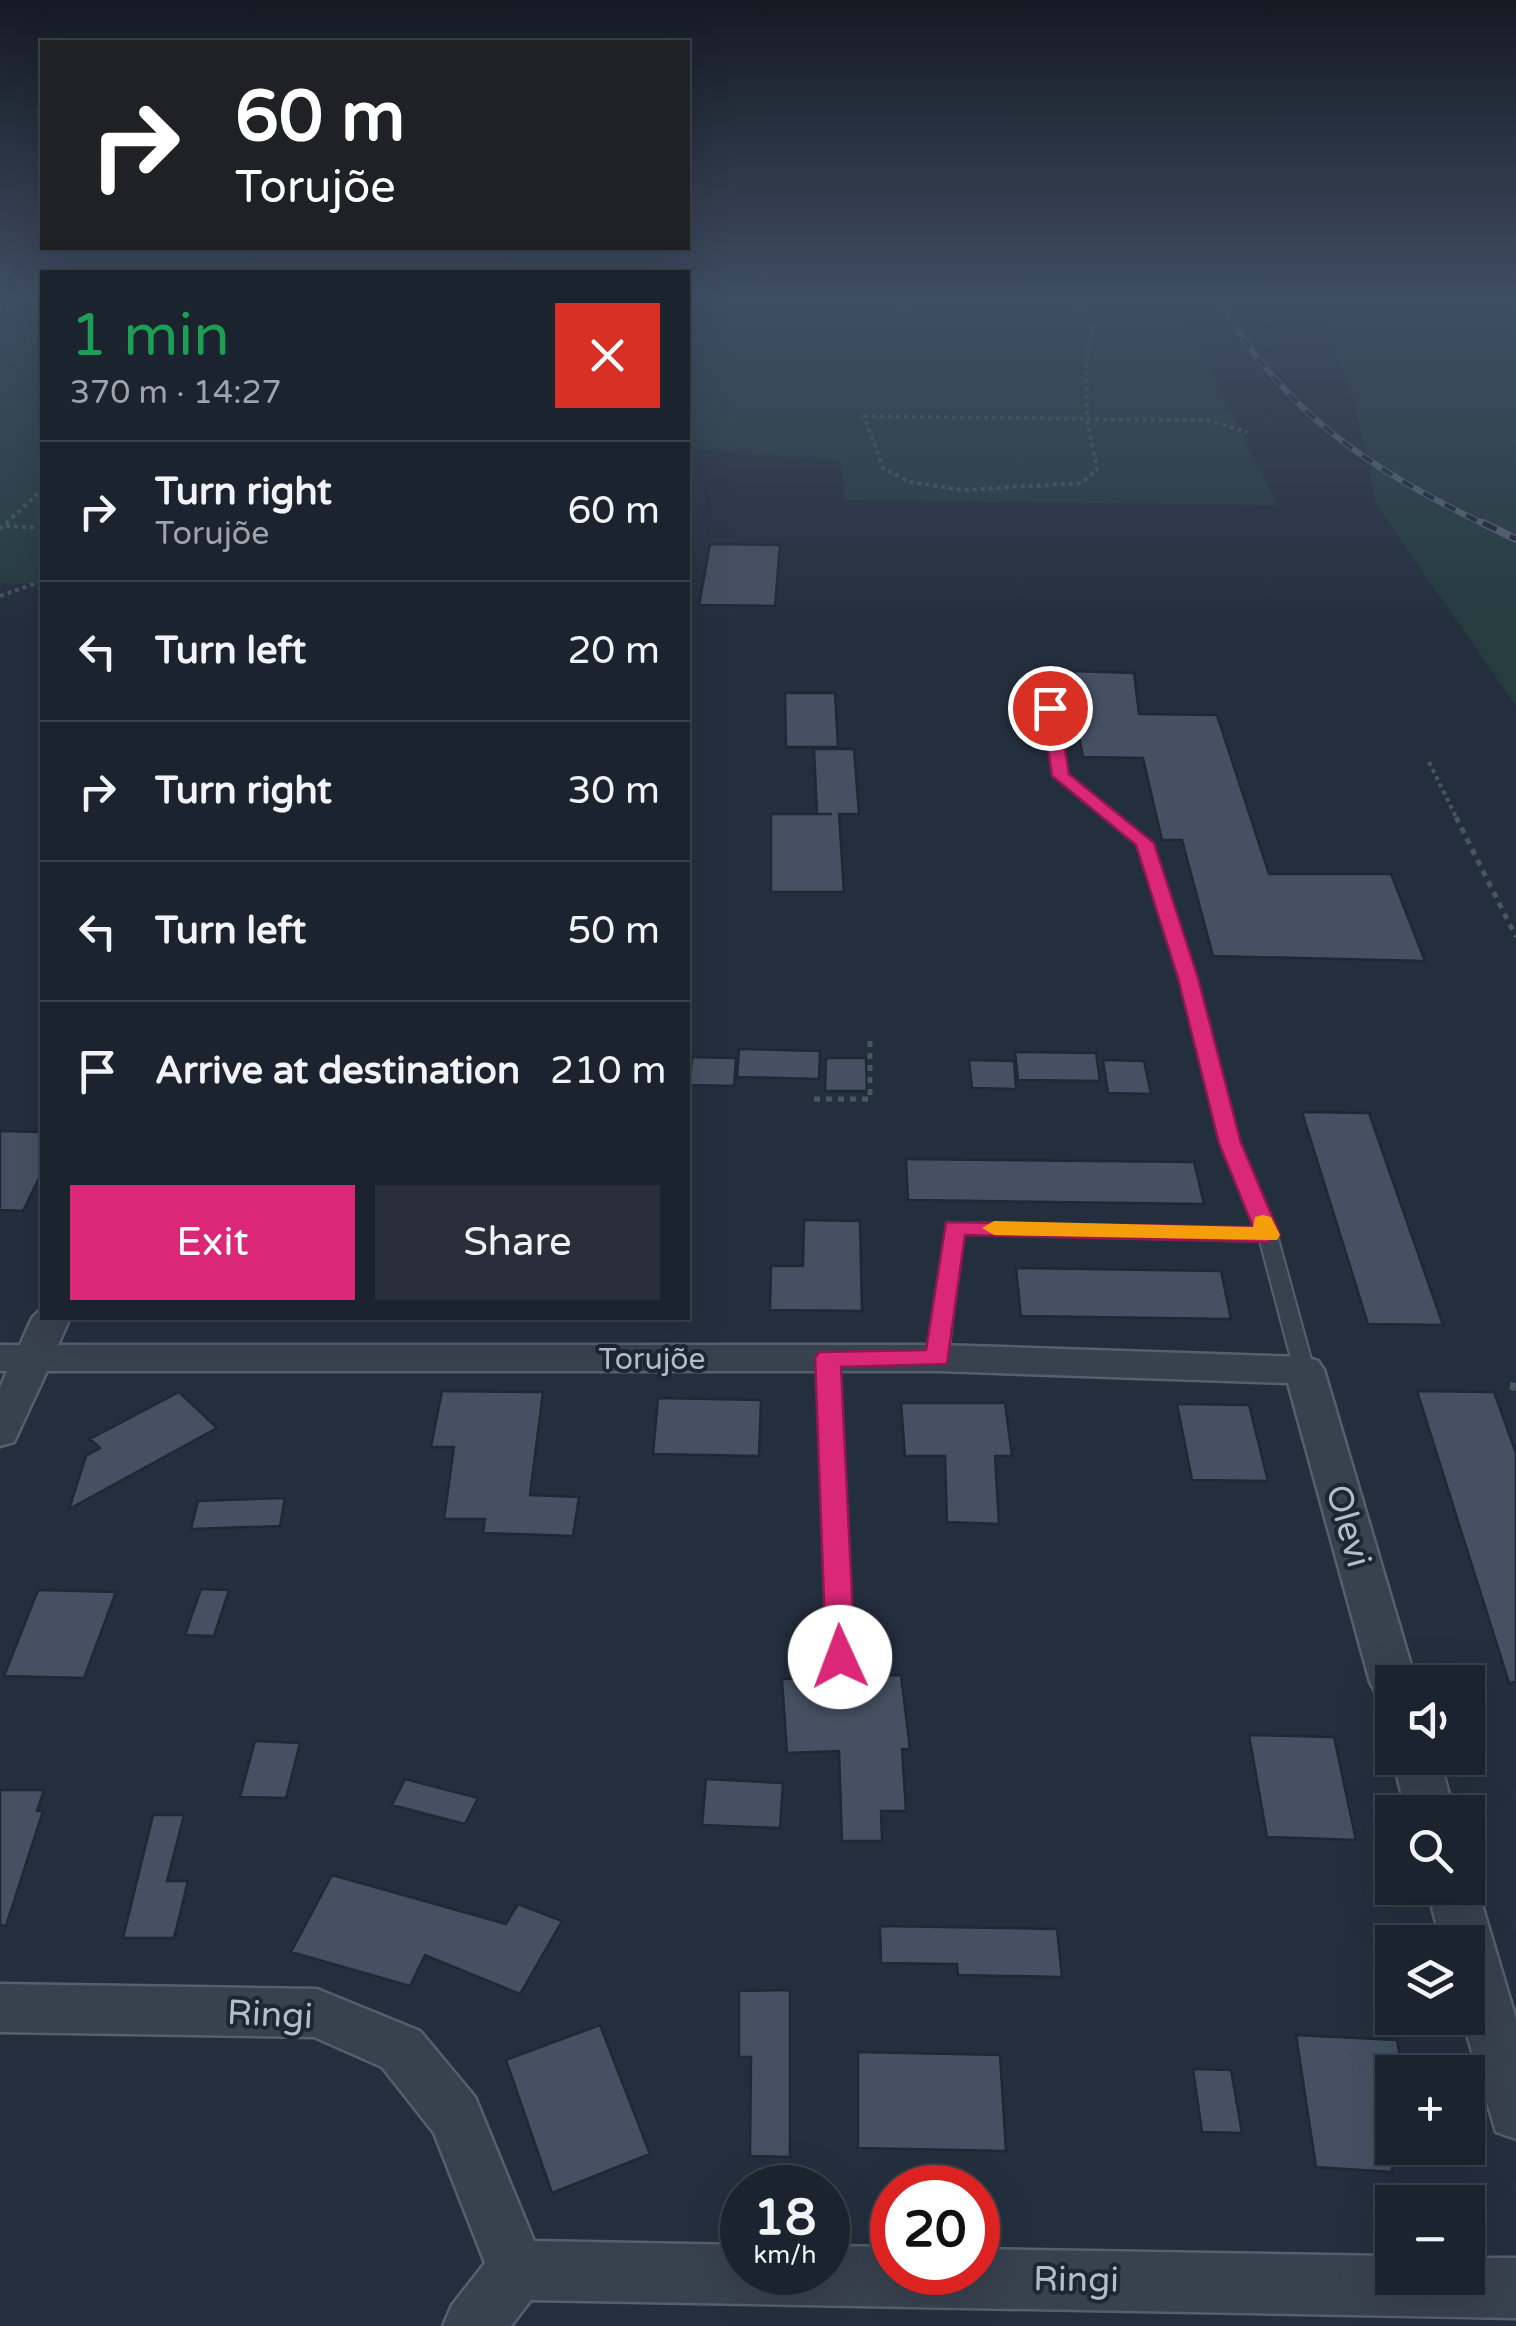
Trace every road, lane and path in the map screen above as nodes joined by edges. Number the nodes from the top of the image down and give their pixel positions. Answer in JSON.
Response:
{"nodes":[{"id":1,"x":1084,"y":407,"type":"edge"},
{"id":2,"x":1084,"y":418,"type":"junction"},
{"id":3,"x":1247,"y":432,"type":"dead end"},
{"id":4,"x":40,"y":492,"type":"edge"},
{"id":5,"x":1,"y":527,"type":"edge"},
{"id":6,"x":40,"y":528,"type":"edge"},
{"id":7,"x":40,"y":582,"type":"edge"},
{"id":8,"x":0,"y":596,"type":"edge"},
{"id":9,"x":1050,"y":708,"type":"dead end"},
{"id":10,"x":1429,"y":762,"type":"dead end"},
{"id":11,"x":1516,"y":936,"type":"edge"},
{"id":12,"x":870,"y":1040,"type":"dead end"},
{"id":13,"x":814,"y":1099,"type":"dead end"},
{"id":14,"x":1268,"y":1235,"type":"junction"},
{"id":15,"x":49,"y":1320,"type":"edge"},
{"id":16,"x":17,"y":1357,"type":"edge"},
{"id":17,"x":828,"y":1358,"type":"junction"},
{"id":18,"x":938,"y":1358,"type":"junction"},
{"id":19,"x":1304,"y":1370,"type":"junction"},
{"id":20,"x":0,"y":1432,"type":"edge"},
{"id":21,"x":840,"y":1657,"type":"dead end"},
{"id":22,"x":1388,"y":1665,"type":"edge"},
{"id":23,"x":1485,"y":2005,"type":"edge"},
{"id":24,"x":0,"y":2008,"type":"edge"},
{"id":25,"x":1516,"y":2113,"type":"edge"},
{"id":26,"x":517,"y":2270,"type":"junction"},
{"id":27,"x":1516,"y":2288,"type":"edge"},
{"id":28,"x":474,"y":2326,"type":"edge"}],
"edges":[{"from":1,"to":2,"type":"path"},
{"from":2,"to":2,"type":"path"},
{"from":2,"to":3,"type":"path"},
{"from":4,"to":5,"type":"path"},
{"from":5,"to":6,"type":"path"},
{"from":7,"to":8,"type":"path"},
{"from":9,"to":14,"type":"lane"},
{"from":10,"to":11,"type":"path"},
{"from":12,"to":13,"type":"path"},
{"from":14,"to":18,"type":"lane"},
{"from":14,"to":19,"type":"lane"},
{"from":15,"to":16,"type":"street"},
{"from":16,"to":17,"type":"street","name":"Torujõe"},
{"from":16,"to":20,"type":"street"},
{"from":17,"to":18,"type":"street","name":"Torujõe"},
{"from":17,"to":21,"type":"lane"},
{"from":18,"to":19,"type":"street","name":"Torujõe"},
{"from":19,"to":22,"type":"street","name":"Olevi"},
{"from":23,"to":25,"type":"street"},
{"from":24,"to":26,"type":"street","name":"Ringi"},
{"from":26,"to":27,"type":"street","name":"Ringi"},
{"from":26,"to":28,"type":"street"}]}
